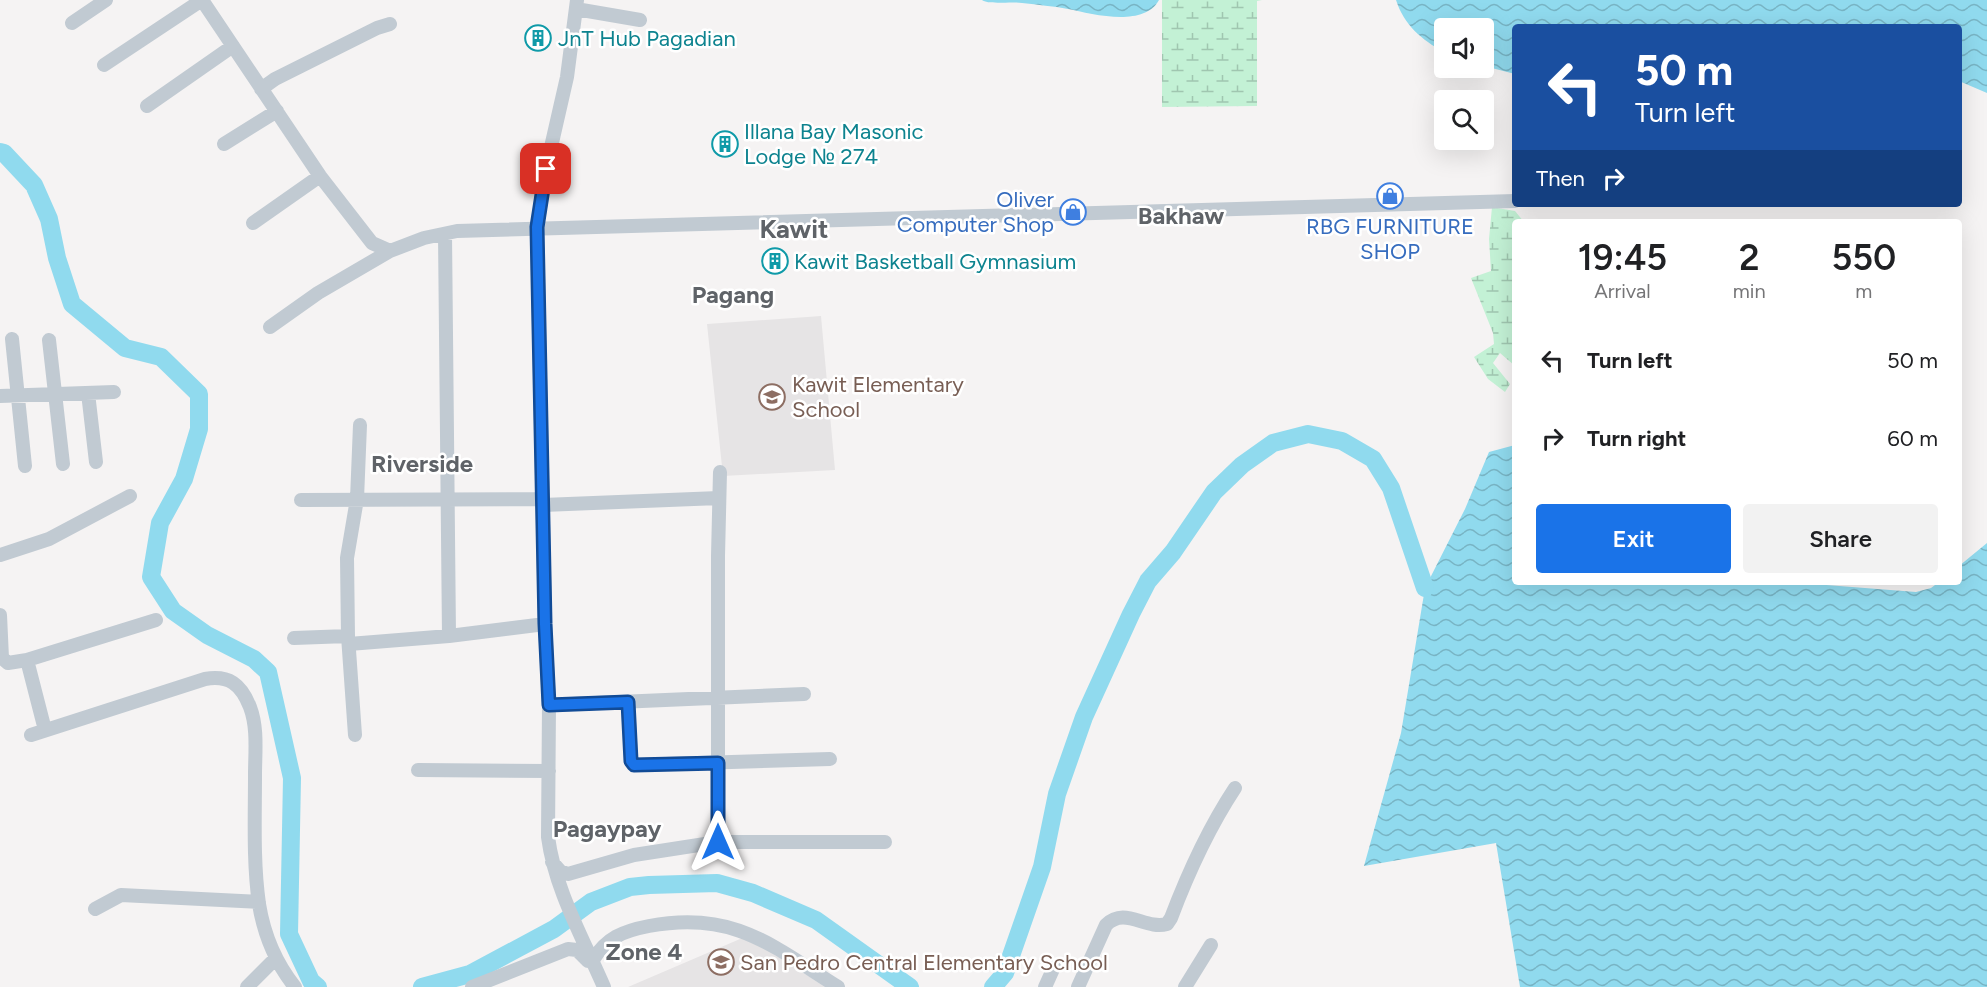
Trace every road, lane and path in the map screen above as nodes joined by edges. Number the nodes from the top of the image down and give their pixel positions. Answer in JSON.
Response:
{"nodes":[{"id":1,"x":106,"y":0,"type":"edge"},
{"id":2,"x":202,"y":0,"type":"edge"},
{"id":3,"x":576,"y":4,"type":"edge"},
{"id":4,"x":640,"y":20,"type":"dead end"},
{"id":5,"x":72,"y":23,"type":"dead end"},
{"id":6,"x":390,"y":24,"type":"dead end"},
{"id":7,"x":233,"y":46,"type":"junction"},
{"id":8,"x":104,"y":65,"type":"dead end"},
{"id":9,"x":261,"y":88,"type":"junction"},
{"id":10,"x":147,"y":106,"type":"dead end"},
{"id":11,"x":276,"y":111,"type":"junction"},
{"id":12,"x":224,"y":144,"type":"dead end"},
{"id":13,"x":320,"y":176,"type":"junction"},
{"id":14,"x":1512,"y":201,"type":"edge"},
{"id":15,"x":252,"y":224,"type":"dead end"},
{"id":16,"x":537,"y":227,"type":"junction"},
{"id":17,"x":445,"y":234,"type":"junction"},
{"id":18,"x":390,"y":251,"type":"junction"},
{"id":19,"x":270,"y":327,"type":"dead end"},
{"id":20,"x":12,"y":339,"type":"dead end"},
{"id":21,"x":49,"y":340,"type":"dead end"},
{"id":22,"x":114,"y":392,"type":"dead end"},
{"id":23,"x":88,"y":393,"type":"junction"},
{"id":24,"x":54,"y":394,"type":"junction"},
{"id":25,"x":18,"y":395,"type":"junction"},
{"id":26,"x":0,"y":396,"type":"edge"},
{"id":27,"x":360,"y":425,"type":"dead end"},
{"id":28,"x":96,"y":462,"type":"dead end"},
{"id":29,"x":63,"y":464,"type":"dead end"},
{"id":30,"x":25,"y":466,"type":"dead end"},
{"id":31,"x":720,"y":472,"type":"dead end"},
{"id":32,"x":130,"y":496,"type":"dead end"},
{"id":33,"x":719,"y":498,"type":"junction"},
{"id":34,"x":357,"y":499,"type":"junction"},
{"id":35,"x":301,"y":500,"type":"dead end"},
{"id":36,"x":448,"y":501,"type":"junction"},
{"id":37,"x":543,"y":502,"type":"junction"},
{"id":38,"x":0,"y":555,"type":"edge"},
{"id":39,"x":0,"y":615,"type":"edge"},
{"id":40,"x":156,"y":620,"type":"dead end"},
{"id":41,"x":545,"y":624,"type":"junction"},
{"id":42,"x":449,"y":636,"type":"junction"},
{"id":43,"x":294,"y":638,"type":"dead end"},
{"id":44,"x":349,"y":640,"type":"junction"},
{"id":45,"x":27,"y":660,"type":"junction"},
{"id":46,"x":804,"y":694,"type":"dead end"},
{"id":47,"x":717,"y":698,"type":"junction"},
{"id":48,"x":628,"y":702,"type":"junction"},
{"id":49,"x":549,"y":705,"type":"junction"},
{"id":50,"x":45,"y":730,"type":"junction"},
{"id":51,"x":31,"y":735,"type":"dead end"},
{"id":52,"x":356,"y":735,"type":"dead end"},
{"id":53,"x":830,"y":759,"type":"dead end"},
{"id":54,"x":718,"y":763,"type":"junction"},
{"id":55,"x":418,"y":770,"type":"dead end"},
{"id":56,"x":549,"y":771,"type":"junction"},
{"id":57,"x":1235,"y":788,"type":"dead end"},
{"id":58,"x":718,"y":842,"type":"junction"},
{"id":59,"x":885,"y":842,"type":"dead end"},
{"id":60,"x":552,"y":862,"type":"junction"},
{"id":61,"x":259,"y":902,"type":"junction"},
{"id":62,"x":95,"y":909,"type":"dead end"},
{"id":63,"x":1211,"y":945,"type":"dead end"},
{"id":64,"x":276,"y":958,"type":"junction"},
{"id":65,"x":595,"y":966,"type":"junction"},
{"id":66,"x":1054,"y":967,"type":"dead end"},
{"id":67,"x":247,"y":987,"type":"edge"},
{"id":68,"x":295,"y":987,"type":"edge"},
{"id":69,"x":472,"y":987,"type":"edge"},
{"id":70,"x":604,"y":987,"type":"edge"},
{"id":71,"x":838,"y":987,"type":"edge"},
{"id":72,"x":1046,"y":987,"type":"edge"},
{"id":73,"x":1078,"y":987,"type":"edge"},
{"id":74,"x":1185,"y":987,"type":"edge"}],
"edges":[{"from":1,"to":5,"type":"street"},
{"from":2,"to":7,"type":"street"},
{"from":2,"to":8,"type":"street"},
{"from":3,"to":4,"type":"street"},
{"from":3,"to":16,"type":"street"},
{"from":6,"to":9,"type":"street"},
{"from":7,"to":9,"type":"street"},
{"from":7,"to":10,"type":"street"},
{"from":9,"to":11,"type":"street"},
{"from":11,"to":12,"type":"street"},
{"from":11,"to":13,"type":"street"},
{"from":13,"to":15,"type":"street"},
{"from":13,"to":18,"type":"street"},
{"from":14,"to":16,"type":"street"},
{"from":16,"to":17,"type":"street"},
{"from":16,"to":37,"type":"street"},
{"from":17,"to":18,"type":"street"},
{"from":17,"to":36,"type":"street"},
{"from":18,"to":19,"type":"street"},
{"from":20,"to":25,"type":"street"},
{"from":21,"to":24,"type":"street"},
{"from":22,"to":23,"type":"street"},
{"from":23,"to":24,"type":"street"},
{"from":23,"to":28,"type":"street"},
{"from":24,"to":25,"type":"street"},
{"from":24,"to":29,"type":"street"},
{"from":25,"to":26,"type":"street"},
{"from":25,"to":30,"type":"street"},
{"from":27,"to":34,"type":"street"},
{"from":31,"to":33,"type":"street"},
{"from":32,"to":38,"type":"street"},
{"from":33,"to":37,"type":"street"},
{"from":33,"to":47,"type":"street"},
{"from":34,"to":35,"type":"street"},
{"from":34,"to":36,"type":"street"},
{"from":34,"to":44,"type":"street"},
{"from":36,"to":37,"type":"street"},
{"from":36,"to":42,"type":"street"},
{"from":37,"to":41,"type":"street"},
{"from":39,"to":45,"type":"street"},
{"from":40,"to":45,"type":"street"},
{"from":41,"to":42,"type":"street"},
{"from":41,"to":49,"type":"street"},
{"from":42,"to":44,"type":"street"},
{"from":43,"to":44,"type":"street"},
{"from":44,"to":52,"type":"street"},
{"from":45,"to":50,"type":"street"},
{"from":46,"to":47,"type":"street"},
{"from":47,"to":48,"type":"street"},
{"from":47,"to":54,"type":"street"},
{"from":48,"to":49,"type":"street"},
{"from":48,"to":54,"type":"street"},
{"from":49,"to":56,"type":"street"},
{"from":50,"to":51,"type":"street"},
{"from":50,"to":61,"type":"street"},
{"from":53,"to":54,"type":"street"},
{"from":54,"to":58,"type":"street"},
{"from":55,"to":56,"type":"street"},
{"from":56,"to":60,"type":"street"},
{"from":57,"to":73,"type":"street"},
{"from":58,"to":59,"type":"street"},
{"from":58,"to":60,"type":"street"},
{"from":60,"to":65,"type":"street"},
{"from":61,"to":62,"type":"street"},
{"from":61,"to":64,"type":"street"},
{"from":63,"to":74,"type":"street"},
{"from":64,"to":67,"type":"street"},
{"from":64,"to":68,"type":"street"},
{"from":65,"to":69,"type":"street"},
{"from":65,"to":70,"type":"street"},
{"from":65,"to":71,"type":"street"},
{"from":66,"to":72,"type":"street"}]}
